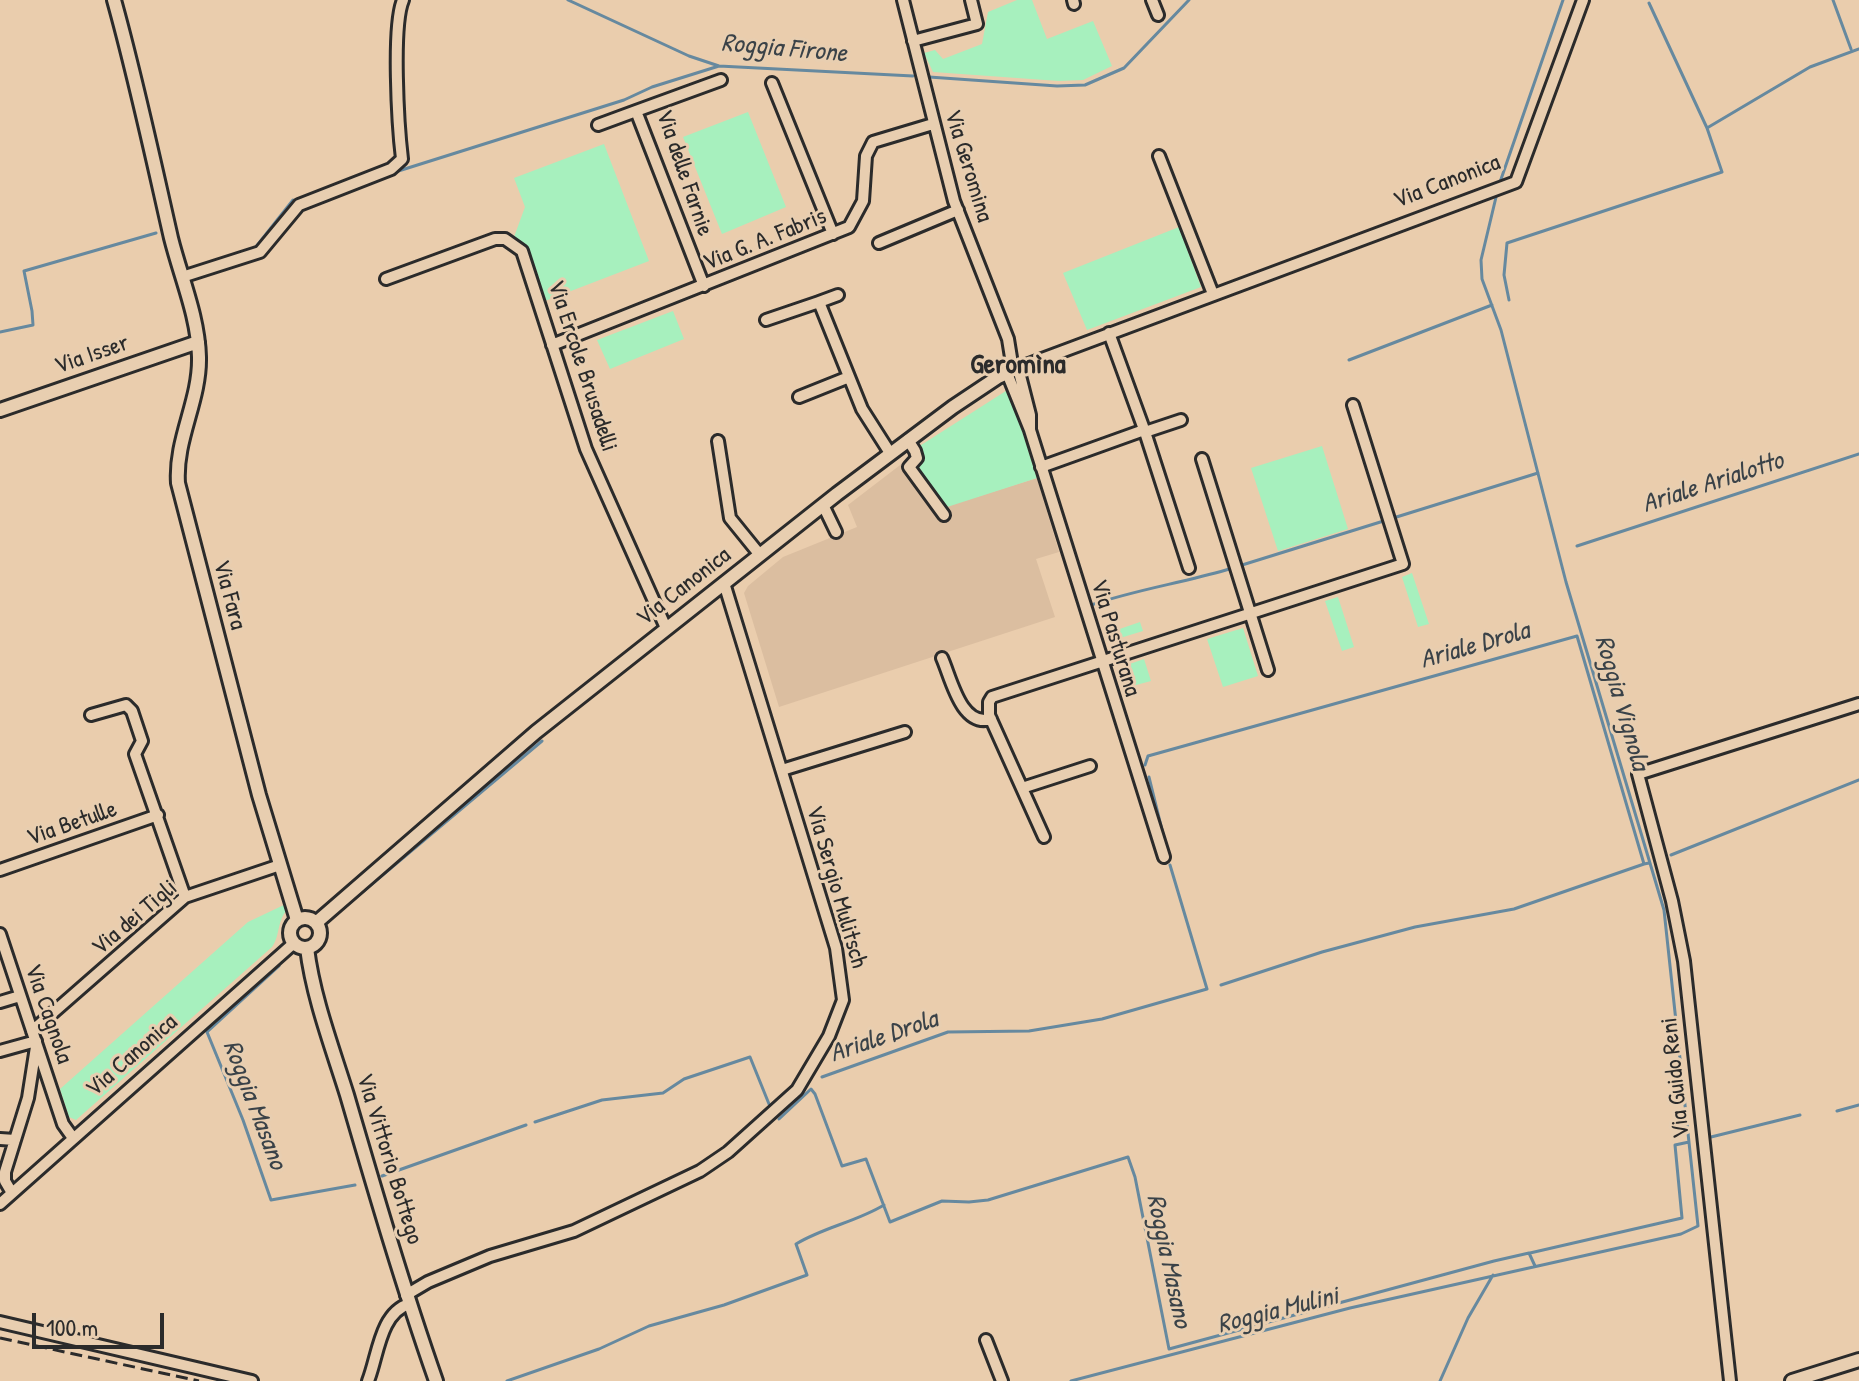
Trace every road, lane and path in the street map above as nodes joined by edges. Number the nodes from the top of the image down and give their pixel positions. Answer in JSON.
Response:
{"nodes":[{"id":1,"x":114,"y":0,"type":"edge"},
{"id":2,"x":403,"y":0,"type":"edge"},
{"id":3,"x":903,"y":0,"type":"edge"},
{"id":4,"x":971,"y":0,"type":"edge"},
{"id":5,"x":1152,"y":0,"type":"edge"},
{"id":6,"x":1583,"y":0,"type":"edge"},
{"id":7,"x":1158,"y":15,"type":"dead end"},
{"id":8,"x":913,"y":41,"type":"junction"},
{"id":9,"x":721,"y":80,"type":"dead end"},
{"id":10,"x":772,"y":83,"type":"dead end"},
{"id":11,"x":636,"y":111,"type":"junction"},
{"id":12,"x":933,"y":124,"type":"junction"},
{"id":13,"x":598,"y":125,"type":"dead end"},
{"id":14,"x":1159,"y":156,"type":"dead end"},
{"id":15,"x":958,"y":210,"type":"junction"},
{"id":16,"x":833,"y":234,"type":"junction"},
{"id":17,"x":879,"y":243,"type":"dead end"},
{"id":18,"x":182,"y":277,"type":"junction"},
{"id":19,"x":386,"y":279,"type":"dead end"},
{"id":20,"x":704,"y":286,"type":"junction"},
{"id":21,"x":1213,"y":294,"type":"junction"},
{"id":22,"x":838,"y":295,"type":"dead end"},
{"id":23,"x":819,"y":302,"type":"junction"},
{"id":24,"x":766,"y":320,"type":"dead end"},
{"id":25,"x":1109,"y":333,"type":"junction"},
{"id":26,"x":198,"y":342,"type":"junction"},
{"id":27,"x":552,"y":345,"type":"junction"},
{"id":28,"x":1016,"y":369,"type":"junction"},
{"id":29,"x":849,"y":377,"type":"junction"},
{"id":30,"x":799,"y":397,"type":"dead end"},
{"id":31,"x":1353,"y":405,"type":"dead end"},
{"id":32,"x":0,"y":410,"type":"edge"},
{"id":33,"x":1181,"y":420,"type":"dead end"},
{"id":34,"x":1145,"y":431,"type":"junction"},
{"id":35,"x":908,"y":440,"type":"junction"},
{"id":36,"x":718,"y":441,"type":"dead end"},
{"id":37,"x":890,"y":453,"type":"junction"},
{"id":38,"x":1202,"y":459,"type":"dead end"},
{"id":39,"x":1041,"y":467,"type":"junction"},
{"id":40,"x":823,"y":505,"type":"junction"},
{"id":41,"x":944,"y":515,"type":"dead end"},
{"id":42,"x":836,"y":532,"type":"dead end"},
{"id":43,"x":760,"y":555,"type":"junction"},
{"id":44,"x":1189,"y":568,"type":"dead end"},
{"id":45,"x":724,"y":583,"type":"junction"},
{"id":46,"x":1250,"y":613,"type":"junction"},
{"id":47,"x":666,"y":628,"type":"junction"},
{"id":48,"x":942,"y":658,"type":"dead end"},
{"id":49,"x":1101,"y":662,"type":"junction"},
{"id":50,"x":1268,"y":670,"type":"dead end"},
{"id":51,"x":1859,"y":704,"type":"edge"},
{"id":52,"x":91,"y":715,"type":"dead end"},
{"id":53,"x":991,"y":719,"type":"junction"},
{"id":54,"x":905,"y":732,"type":"dead end"},
{"id":55,"x":1090,"y":766,"type":"dead end"},
{"id":56,"x":782,"y":770,"type":"junction"},
{"id":57,"x":1022,"y":788,"type":"junction"},
{"id":58,"x":158,"y":815,"type":"junction"},
{"id":59,"x":1044,"y":837,"type":"dead end"},
{"id":60,"x":1164,"y":857,"type":"dead end"},
{"id":61,"x":280,"y":865,"type":"junction"},
{"id":62,"x":0,"y":870,"type":"edge"},
{"id":63,"x":185,"y":897,"type":"junction"},
{"id":64,"x":297,"y":920,"type":"junction"},
{"id":65,"x":317,"y":922,"type":"junction"},
{"id":66,"x":0,"y":934,"type":"edge"},
{"id":67,"x":294,"y":943,"type":"junction"},
{"id":68,"x":2,"y":947,"type":"edge"},
{"id":69,"x":307,"y":948,"type":"junction"},
{"id":70,"x":20,"y":996,"type":"junction"},
{"id":71,"x":0,"y":1002,"type":"edge"},
{"id":72,"x":34,"y":1036,"type":"junction"},
{"id":73,"x":0,"y":1051,"type":"edge"},
{"id":74,"x":30,"y":1085,"type":"junction"},
{"id":75,"x":53,"y":1092,"type":"junction"},
{"id":76,"x":73,"y":1138,"type":"junction"},
{"id":77,"x":0,"y":1139,"type":"edge"},
{"id":78,"x":15,"y":1140,"type":"junction"},
{"id":79,"x":12,"y":1193,"type":"junction"},
{"id":80,"x":0,"y":1204,"type":"edge"},
{"id":81,"x":408,"y":1299,"type":"junction"},
{"id":82,"x":0,"y":1322,"type":"edge"},
{"id":83,"x":986,"y":1340,"type":"dead end"},
{"id":84,"x":1859,"y":1360,"type":"edge"},
{"id":85,"x":252,"y":1381,"type":"edge"},
{"id":86,"x":368,"y":1381,"type":"edge"},
{"id":87,"x":436,"y":1381,"type":"edge"},
{"id":88,"x":1002,"y":1381,"type":"edge"},
{"id":89,"x":1730,"y":1381,"type":"edge"},
{"id":90,"x":1792,"y":1381,"type":"edge"}],
"edges":[{"from":1,"to":18,"type":"street","name":"Via Fara"},
{"from":2,"to":18,"type":"street"},
{"from":3,"to":8,"type":"street","name":"Via Geromina"},
{"from":4,"to":8,"type":"street"},
{"from":5,"to":7,"type":"street"},
{"from":6,"to":21,"type":"street","name":"Via Canonica"},
{"from":8,"to":12,"type":"street","name":"Via Geromina"},
{"from":9,"to":11,"type":"street","name":"Via delle Farnie"},
{"from":10,"to":16,"type":"street"},
{"from":11,"to":13,"type":"street"},
{"from":11,"to":20,"type":"street","name":"Via delle Farnie"},
{"from":12,"to":15,"type":"street","name":"Via Geromina"},
{"from":12,"to":16,"type":"street","name":"Via G. A. Fabris"},
{"from":14,"to":21,"type":"street"},
{"from":15,"to":17,"type":"street"},
{"from":15,"to":28,"type":"street","name":"Via Geromina"},
{"from":16,"to":20,"type":"street","name":"Via G. A. Fabris"},
{"from":18,"to":26,"type":"street","name":"Via Fara"},
{"from":19,"to":27,"type":"street","name":"Via Ercole Brusadelli"},
{"from":20,"to":27,"type":"street","name":"Via G. A. Fabris"},
{"from":21,"to":25,"type":"street","name":"Via Canonica"},
{"from":22,"to":23,"type":"street"},
{"from":23,"to":24,"type":"street"},
{"from":23,"to":29,"type":"street"},
{"from":25,"to":28,"type":"street","name":"Via Canonica"},
{"from":25,"to":34,"type":"street"},
{"from":26,"to":32,"type":"street","name":"Via Isser"},
{"from":26,"to":61,"type":"street","name":"Via Fara"},
{"from":27,"to":47,"type":"street","name":"Via Ercole Brusadelli"},
{"from":28,"to":35,"type":"street","name":"Via Canonica"},
{"from":28,"to":39,"type":"street","name":"Via Pasturana"},
{"from":29,"to":30,"type":"street"},
{"from":29,"to":37,"type":"street"},
{"from":31,"to":46,"type":"street"},
{"from":33,"to":34,"type":"street"},
{"from":34,"to":39,"type":"street"},
{"from":34,"to":44,"type":"street"},
{"from":35,"to":37,"type":"street","name":"Via Canonica"},
{"from":35,"to":41,"type":"street"},
{"from":36,"to":43,"type":"street"},
{"from":37,"to":40,"type":"street","name":"Via Canonica"},
{"from":38,"to":46,"type":"street"},
{"from":39,"to":49,"type":"street","name":"Via Pasturana"},
{"from":40,"to":42,"type":"street"},
{"from":40,"to":43,"type":"street","name":"Via Canonica"},
{"from":43,"to":45,"type":"street","name":"Via Canonica"},
{"from":45,"to":47,"type":"street","name":"Via Canonica"},
{"from":45,"to":56,"type":"street","name":"Via Sergio Mulitsch"},
{"from":46,"to":49,"type":"street"},
{"from":46,"to":50,"type":"street"},
{"from":47,"to":65,"type":"street","name":"Via Canonica"},
{"from":48,"to":53,"type":"street"},
{"from":49,"to":53,"type":"street"},
{"from":49,"to":60,"type":"street","name":"Via Pasturana"},
{"from":51,"to":89,"type":"street","name":"Via Guido Reni"},
{"from":52,"to":58,"type":"street"},
{"from":53,"to":57,"type":"street"},
{"from":54,"to":56,"type":"street"},
{"from":55,"to":57,"type":"street"},
{"from":56,"to":81,"type":"street","name":"Via Sergio Mulitsch"},
{"from":57,"to":59,"type":"street"},
{"from":58,"to":62,"type":"street","name":"Via Betulle"},
{"from":58,"to":63,"type":"street"},
{"from":61,"to":63,"type":"street","name":"Via dei Tigli"},
{"from":61,"to":64,"type":"street","name":"Via Fara"},
{"from":63,"to":72,"type":"street","name":"Via dei Tigli"},
{"from":64,"to":65,"type":"street"},
{"from":64,"to":67,"type":"street"},
{"from":65,"to":69,"type":"street"},
{"from":66,"to":68,"type":"street","name":"Via Cagnola"},
{"from":67,"to":69,"type":"street"},
{"from":67,"to":76,"type":"street","name":"Via Canonica"},
{"from":68,"to":70,"type":"street","name":"Via Cagnola"},
{"from":69,"to":81,"type":"street","name":"Via Vittorio Bottego"},
{"from":70,"to":71,"type":"street"},
{"from":70,"to":72,"type":"street","name":"Via Cagnola"},
{"from":72,"to":73,"type":"street"},
{"from":72,"to":74,"type":"street"},
{"from":72,"to":75,"type":"street","name":"Via Cagnola"},
{"from":74,"to":75,"type":"street"},
{"from":74,"to":78,"type":"street"},
{"from":75,"to":76,"type":"street","name":"Via Cagnola"},
{"from":76,"to":79,"type":"street","name":"Via Canonica"},
{"from":77,"to":78,"type":"street"},
{"from":78,"to":79,"type":"street"},
{"from":79,"to":80,"type":"street","name":"Via Canonica"},
{"from":81,"to":86,"type":"street"},
{"from":81,"to":87,"type":"street","name":"Via Vittorio Bottego"},
{"from":82,"to":85,"type":"street"},
{"from":83,"to":88,"type":"street"},
{"from":84,"to":90,"type":"street"}]}
